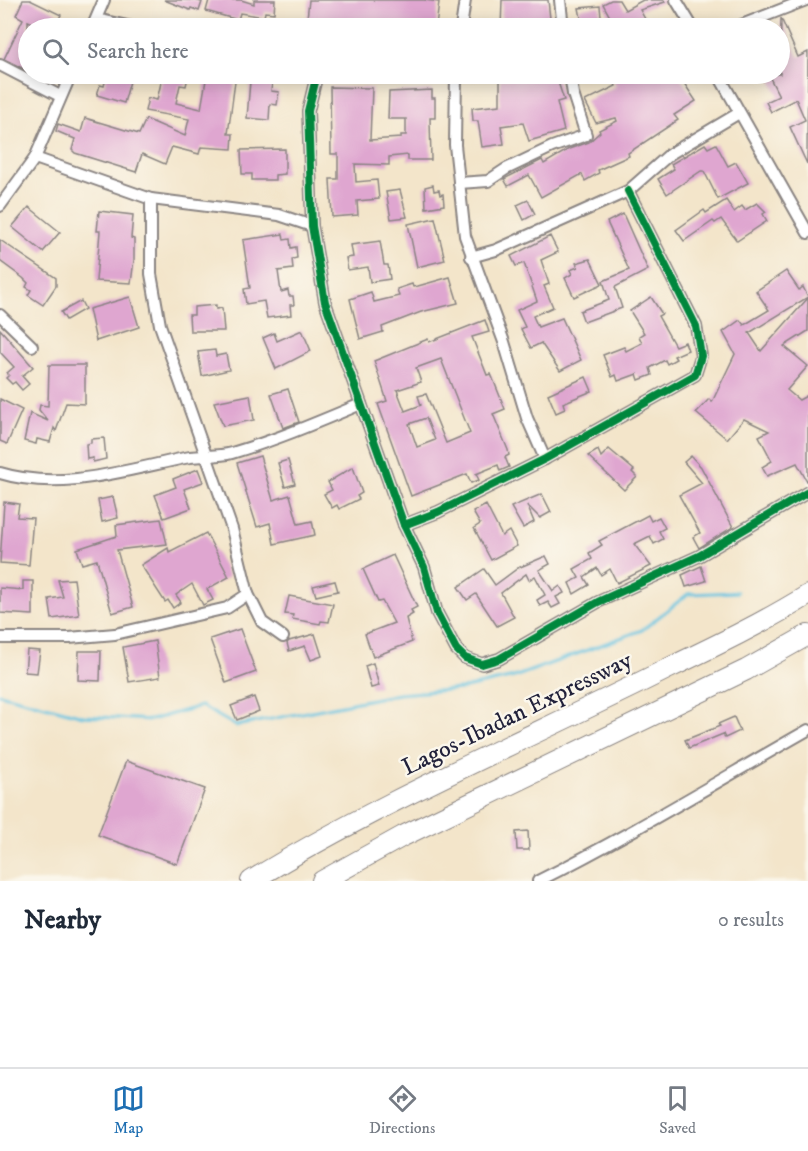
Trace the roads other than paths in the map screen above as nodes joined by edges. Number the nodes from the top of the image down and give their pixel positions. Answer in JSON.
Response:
{"nodes":[{"id":1,"x":105,"y":0,"type":"edge"},
{"id":2,"x":465,"y":0,"type":"edge"},
{"id":3,"x":560,"y":0,"type":"edge"},
{"id":4,"x":676,"y":0,"type":"edge"},
{"id":5,"x":806,"y":0,"type":"edge"},
{"id":6,"x":98,"y":18,"type":"edge"},
{"id":7,"x":462,"y":18,"type":"edge"},
{"id":8,"x":562,"y":18,"type":"edge"},
{"id":9,"x":687,"y":18,"type":"edge"},
{"id":10,"x":760,"y":18,"type":"edge"},
{"id":11,"x":0,"y":65,"type":"edge"},
{"id":12,"x":18,"y":74,"type":"edge"},
{"id":13,"x":37,"y":84,"type":"edge"},
{"id":14,"x":66,"y":84,"type":"edge"},
{"id":15,"x":315,"y":84,"type":"edge"},
{"id":16,"x":456,"y":84,"type":"edge"},
{"id":17,"x":572,"y":84,"type":"edge"},
{"id":18,"x":723,"y":84,"type":"edge"},
{"id":19,"x":60,"y":96,"type":"junction"},
{"id":20,"x":739,"y":113,"type":"junction"},
{"id":21,"x":35,"y":158,"type":"junction"},
{"id":22,"x":459,"y":183,"type":"junction"},
{"id":23,"x":628,"y":191,"type":"junction"},
{"id":24,"x":151,"y":199,"type":"junction"},
{"id":25,"x":0,"y":206,"type":"edge"},
{"id":26,"x":312,"y":226,"type":"junction"},
{"id":27,"x":808,"y":233,"type":"edge"},
{"id":28,"x":471,"y":257,"type":"junction"},
{"id":29,"x":0,"y":315,"type":"edge"},
{"id":30,"x":32,"y":346,"type":"dead end"},
{"id":31,"x":361,"y":404,"type":"junction"},
{"id":32,"x":206,"y":457,"type":"junction"},
{"id":33,"x":545,"y":459,"type":"junction"},
{"id":34,"x":0,"y":473,"type":"edge"},
{"id":35,"x":808,"y":492,"type":"edge"},
{"id":36,"x":404,"y":525,"type":"junction"},
{"id":37,"x":248,"y":594,"type":"junction"},
{"id":38,"x":808,"y":595,"type":"edge"},
{"id":39,"x":808,"y":635,"type":"edge"},
{"id":40,"x":283,"y":637,"type":"dead end"},
{"id":41,"x":0,"y":638,"type":"edge"},
{"id":42,"x":808,"y":730,"type":"edge"},
{"id":43,"x":251,"y":881,"type":"edge"},
{"id":44,"x":322,"y":881,"type":"edge"},
{"id":45,"x":538,"y":881,"type":"edge"}],
"edges":[{"from":1,"to":6,"type":"street"},
{"from":2,"to":7,"type":"street"},
{"from":3,"to":8,"type":"street"},
{"from":4,"to":9,"type":"street"},
{"from":5,"to":10,"type":"street"},
{"from":11,"to":12,"type":"street"},
{"from":13,"to":19,"type":"street"},
{"from":14,"to":19,"type":"street"},
{"from":15,"to":26,"type":"street"},
{"from":16,"to":22,"type":"street"},
{"from":17,"to":22,"type":"street"},
{"from":18,"to":20,"type":"street"},
{"from":19,"to":21,"type":"street"},
{"from":20,"to":23,"type":"street"},
{"from":20,"to":27,"type":"street"},
{"from":21,"to":24,"type":"street"},
{"from":21,"to":25,"type":"street"},
{"from":22,"to":28,"type":"street"},
{"from":23,"to":28,"type":"street"},
{"from":23,"to":33,"type":"street"},
{"from":24,"to":26,"type":"street"},
{"from":24,"to":32,"type":"street"},
{"from":26,"to":31,"type":"street"},
{"from":28,"to":33,"type":"street"},
{"from":29,"to":30,"type":"street"},
{"from":31,"to":32,"type":"street"},
{"from":31,"to":36,"type":"street"},
{"from":32,"to":34,"type":"street"},
{"from":32,"to":37,"type":"street"},
{"from":33,"to":36,"type":"street"},
{"from":35,"to":36,"type":"street"},
{"from":37,"to":40,"type":"street"},
{"from":37,"to":41,"type":"street"},
{"from":38,"to":43,"type":"highway","name":"Lagos-Ibadan Expressway"},
{"from":39,"to":44,"type":"highway"},
{"from":42,"to":45,"type":"street"}]}
